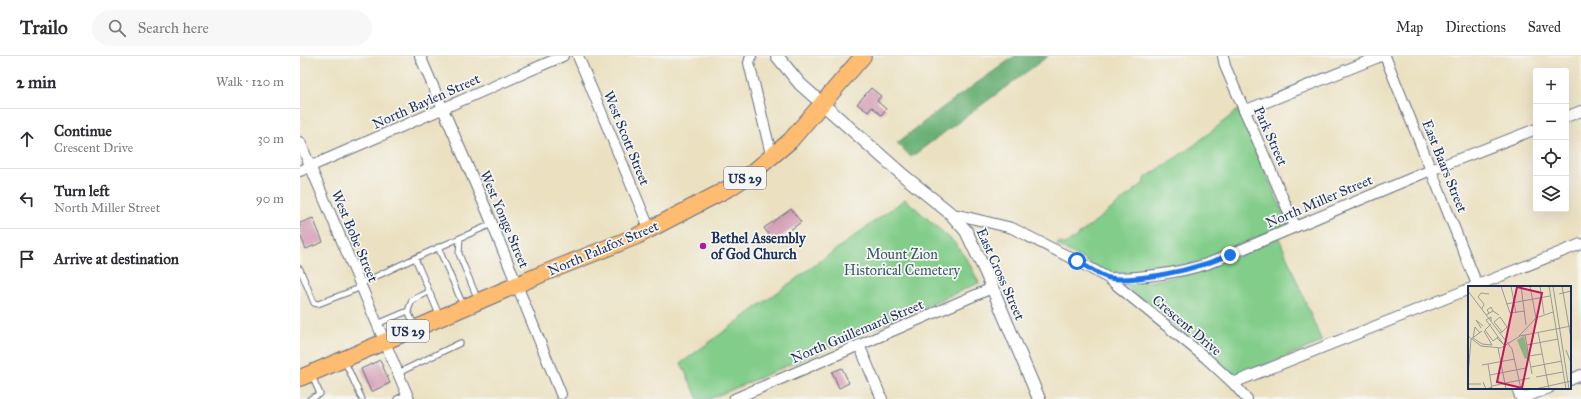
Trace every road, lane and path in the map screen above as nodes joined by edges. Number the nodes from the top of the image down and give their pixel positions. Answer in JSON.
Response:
{"nodes":[{"id":1,"x":420,"y":56,"type":"edge"},
{"id":2,"x":563,"y":56,"type":"edge"},
{"id":3,"x":578,"y":56,"type":"edge"},
{"id":4,"x":751,"y":56,"type":"edge"},
{"id":5,"x":777,"y":56,"type":"edge"},
{"id":6,"x":863,"y":56,"type":"edge"},
{"id":7,"x":1223,"y":56,"type":"edge"},
{"id":8,"x":1381,"y":56,"type":"edge"},
{"id":9,"x":1385,"y":56,"type":"edge"},
{"id":10,"x":822,"y":104,"type":"junction"},
{"id":11,"x":443,"y":108,"type":"junction"},
{"id":12,"x":1244,"y":111,"type":"junction"},
{"id":13,"x":1581,"y":111,"type":"edge"},
{"id":14,"x":1569,"y":116,"type":"edge"},
{"id":15,"x":1533,"y":130,"type":"edge"},
{"id":16,"x":300,"y":142,"type":"edge"},
{"id":17,"x":772,"y":158,"type":"junction"},
{"id":18,"x":310,"y":166,"type":"junction"},
{"id":19,"x":300,"y":170,"type":"edge"},
{"id":20,"x":1431,"y":170,"type":"junction"},
{"id":21,"x":950,"y":213,"type":"junction"},
{"id":22,"x":492,"y":224,"type":"junction"},
{"id":23,"x":1295,"y":226,"type":"junction"},
{"id":24,"x":650,"y":230,"type":"junction"},
{"id":25,"x":460,"y":238,"type":"junction"},
{"id":26,"x":1581,"y":244,"type":"edge"},
{"id":27,"x":438,"y":247,"type":"junction"},
{"id":28,"x":415,"y":258,"type":"junction"},
{"id":29,"x":300,"y":269,"type":"edge"},
{"id":30,"x":1108,"y":278,"type":"junction"},
{"id":31,"x":517,"y":285,"type":"junction"},
{"id":32,"x":361,"y":286,"type":"junction"},
{"id":33,"x":1474,"y":286,"type":"edge"},
{"id":34,"x":1476,"y":286,"type":"edge"},
{"id":35,"x":992,"y":288,"type":"junction"},
{"id":36,"x":1468,"y":289,"type":"edge"},
{"id":37,"x":430,"y":292,"type":"junction"},
{"id":38,"x":479,"y":301,"type":"junction"},
{"id":39,"x":464,"y":308,"type":"junction"},
{"id":40,"x":408,"y":311,"type":"junction"},
{"id":41,"x":440,"y":318,"type":"junction"},
{"id":42,"x":377,"y":324,"type":"junction"},
{"id":43,"x":415,"y":328,"type":"junction"},
{"id":44,"x":385,"y":341,"type":"junction"},
{"id":45,"x":460,"y":343,"type":"dead end"},
{"id":46,"x":859,"y":345,"type":"junction"},
{"id":47,"x":344,"y":359,"type":"junction"},
{"id":48,"x":398,"y":373,"type":"junction"},
{"id":49,"x":1581,"y":375,"type":"edge"},
{"id":50,"x":305,"y":376,"type":"edge"},
{"id":51,"x":1571,"y":380,"type":"edge"},
{"id":52,"x":1233,"y":383,"type":"junction"},
{"id":53,"x":1517,"y":389,"type":"edge"},
{"id":54,"x":1546,"y":389,"type":"edge"},
{"id":55,"x":561,"y":394,"type":"dead end"},
{"id":56,"x":408,"y":397,"type":"edge"},
{"id":57,"x":310,"y":399,"type":"edge"},
{"id":58,"x":362,"y":399,"type":"edge"},
{"id":59,"x":397,"y":399,"type":"edge"},
{"id":60,"x":734,"y":399,"type":"edge"},
{"id":61,"x":882,"y":399,"type":"edge"},
{"id":62,"x":1039,"y":399,"type":"edge"},
{"id":63,"x":1247,"y":399,"type":"edge"},
{"id":64,"x":1521,"y":399,"type":"edge"}],
"edges":[{"from":1,"to":11,"type":"street","name":"West Yonge Street"},
{"from":2,"to":11,"type":"street","name":"North Baylen Street"},
{"from":3,"to":24,"type":"street","name":"West Scott Street"},
{"from":4,"to":17,"type":"street"},
{"from":5,"to":10,"type":"street","name":"East Cross Street"},
{"from":6,"to":10,"type":"main road","name":"North Palafox Street","number":"US 29"},
{"from":7,"to":12,"type":"street","name":"Park Street"},
{"from":8,"to":12,"type":"street"},
{"from":9,"to":20,"type":"street","name":"East Baars Street"},
{"from":10,"to":17,"type":"main road","name":"North Palafox Street","number":"US 29"},
{"from":10,"to":21,"type":"street","name":"East Cross Street"},
{"from":11,"to":18,"type":"street","name":"North Baylen Street"},
{"from":11,"to":22,"type":"street","name":"West Yonge Street"},
{"from":12,"to":23,"type":"street","name":"Park Street"},
{"from":13,"to":14,"type":"street"},
{"from":15,"to":20,"type":"street","name":"North Miller Street"},
{"from":16,"to":18,"type":"street","name":"West Bobe Street"},
{"from":17,"to":24,"type":"main road","name":"North Palafox Street","number":"US 29"},
{"from":18,"to":19,"type":"street","name":"North Baylen Street"},
{"from":18,"to":32,"type":"street","name":"West Bobe Street"},
{"from":20,"to":23,"type":"street","name":"North Miller Street"},
{"from":20,"to":33,"type":"street","name":"East Baars Street"},
{"from":21,"to":30,"type":"street","name":"Crescent Drive"},
{"from":21,"to":35,"type":"street","name":"East Cross Street"},
{"from":22,"to":25,"type":"lane"},
{"from":22,"to":31,"type":"street","name":"West Yonge Street"},
{"from":23,"to":30,"type":"street","name":"North Miller Street"},
{"from":24,"to":31,"type":"main road","name":"North Palafox Street","number":"US 29"},
{"from":25,"to":27,"type":"lane"},
{"from":25,"to":38,"type":"lane"},
{"from":26,"to":34,"type":"street"},
{"from":27,"to":28,"type":"lane"},
{"from":27,"to":39,"type":"lane"},
{"from":28,"to":32,"type":"lane"},
{"from":28,"to":37,"type":"lane"},
{"from":29,"to":32,"type":"lane"},
{"from":30,"to":52,"type":"street","name":"Crescent Drive"},
{"from":31,"to":38,"type":"main road","name":"North Palafox Street","number":"US 29"},
{"from":31,"to":55,"type":"street","name":"West Yonge Street"},
{"from":32,"to":42,"type":"street","name":"West Bobe Street"},
{"from":35,"to":46,"type":"street","name":"North Guillemard Street"},
{"from":35,"to":62,"type":"street","name":"East Cross Street"},
{"from":36,"to":52,"type":"street"},
{"from":37,"to":40,"type":"lane"},
{"from":37,"to":41,"type":"lane"},
{"from":38,"to":39,"type":"main road","name":"North Palafox Street","number":"US 29"},
{"from":39,"to":41,"type":"main road","name":"North Palafox Street","number":"US 29"},
{"from":40,"to":42,"type":"lane"},
{"from":40,"to":43,"type":"lane"},
{"from":41,"to":43,"type":"main road","name":"North Palafox Street","number":"US 29"},
{"from":42,"to":44,"type":"street","name":"West Bobe Street"},
{"from":43,"to":44,"type":"main road","name":"North Palafox Street","number":"US 29"},
{"from":44,"to":47,"type":"main road","name":"North Palafox Street","number":"US 29"},
{"from":44,"to":48,"type":"street","name":"West Bobe Street"},
{"from":45,"to":48,"type":"lane"},
{"from":46,"to":60,"type":"street","name":"North Guillemard Street"},
{"from":46,"to":61,"type":"street"},
{"from":47,"to":50,"type":"main road","name":"North Palafox Street","number":"US 29"},
{"from":47,"to":58,"type":"lane"},
{"from":48,"to":56,"type":"street","name":"West Bobe Street"},
{"from":49,"to":51,"type":"street"},
{"from":50,"to":57,"type":"lane"},
{"from":52,"to":63,"type":"street","name":"Crescent Drive"},
{"from":53,"to":64,"type":"street"},
{"from":54,"to":64,"type":"street"},
{"from":56,"to":59,"type":"lane"}]}
